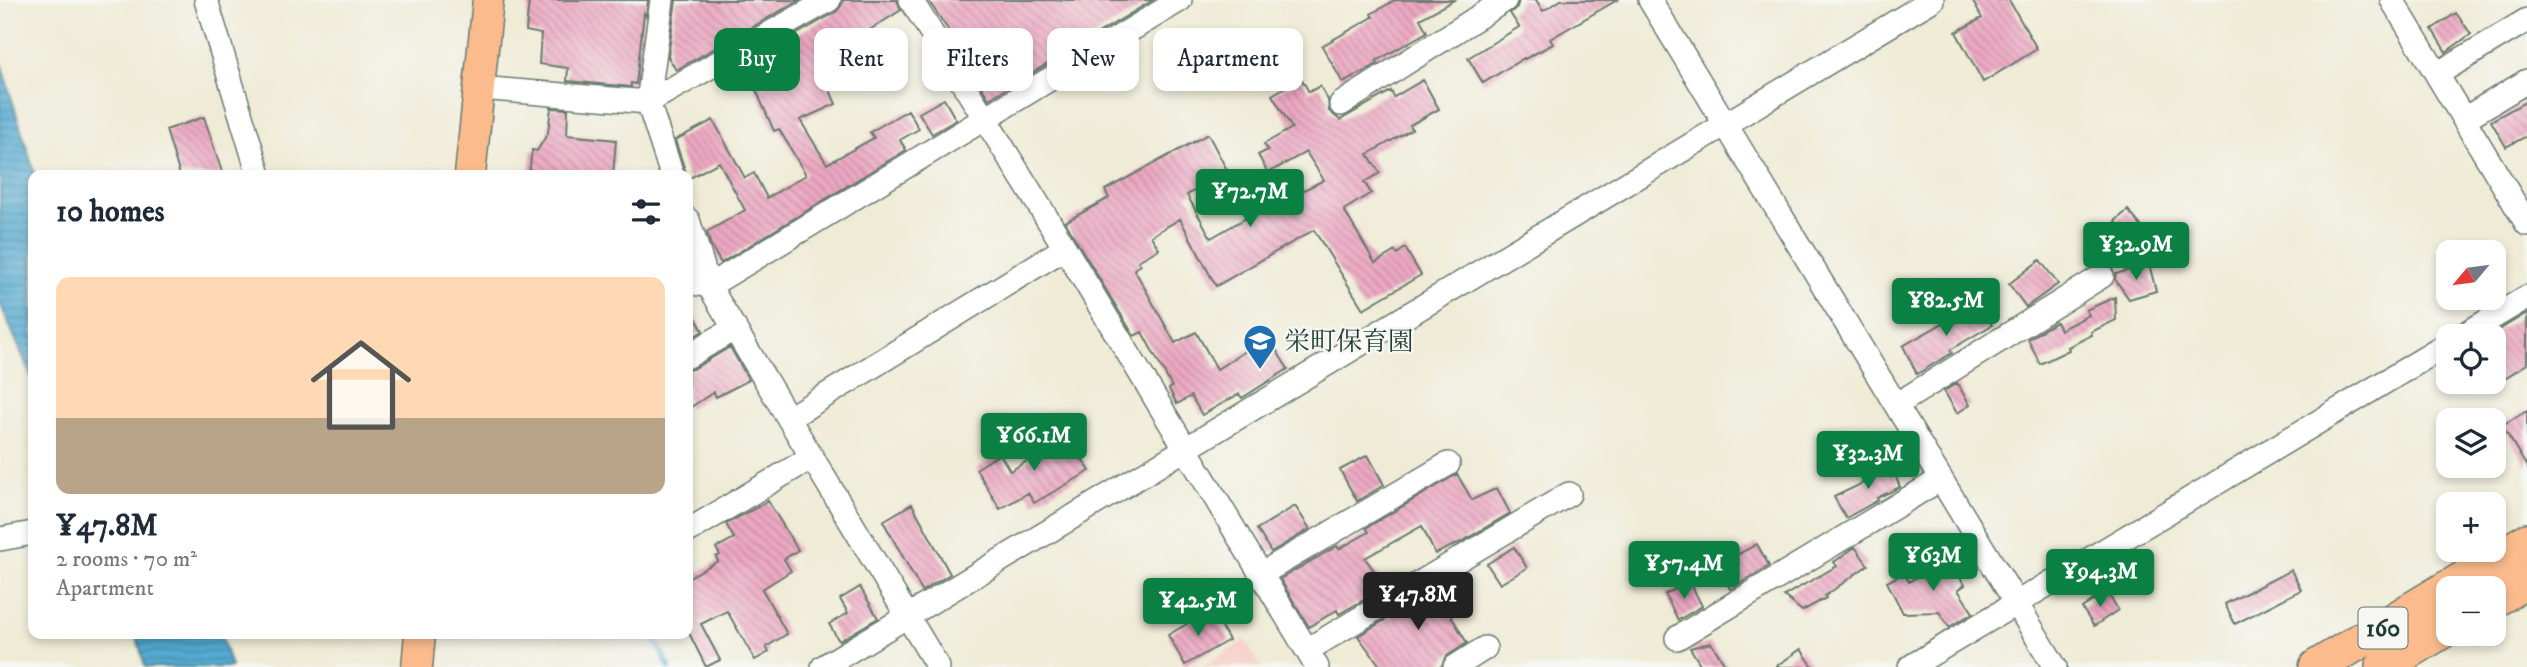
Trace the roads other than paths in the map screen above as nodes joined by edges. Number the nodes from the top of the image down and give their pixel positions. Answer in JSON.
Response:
{"nodes":[{"id":1,"x":206,"y":0,"type":"edge"},
{"id":2,"x":488,"y":0,"type":"edge"},
{"id":3,"x":662,"y":0,"type":"edge"},
{"id":4,"x":829,"y":0,"type":"edge"},
{"id":5,"x":911,"y":0,"type":"edge"},
{"id":6,"x":1180,"y":0,"type":"edge"},
{"id":7,"x":1505,"y":0,"type":"edge"},
{"id":8,"x":1650,"y":0,"type":"edge"},
{"id":9,"x":1932,"y":0,"type":"edge"},
{"id":10,"x":2392,"y":0,"type":"edge"},
{"id":11,"x":2527,"y":20,"type":"edge"},
{"id":12,"x":2437,"y":74,"type":"junction"},
{"id":13,"x":2527,"y":81,"type":"edge"},
{"id":14,"x":479,"y":88,"type":"junction"},
{"id":15,"x":648,"y":102,"type":"junction"},
{"id":16,"x":1341,"y":104,"type":"dead end"},
{"id":17,"x":2464,"y":119,"type":"junction"},
{"id":18,"x":986,"y":120,"type":"junction"},
{"id":19,"x":1726,"y":124,"type":"junction"},
{"id":20,"x":257,"y":170,"type":"edge"},
{"id":21,"x":471,"y":170,"type":"edge"},
{"id":22,"x":670,"y":170,"type":"edge"},
{"id":23,"x":2527,"y":224,"type":"edge"},
{"id":24,"x":1065,"y":248,"type":"junction"},
{"id":25,"x":693,"y":249,"type":"edge"},
{"id":26,"x":2102,"y":276,"type":"dead end"},
{"id":27,"x":699,"y":284,"type":"edge"},
{"id":28,"x":2527,"y":297,"type":"edge"},
{"id":29,"x":2482,"y":324,"type":"edge"},
{"id":30,"x":734,"y":328,"type":"junction"},
{"id":31,"x":2436,"y":351,"type":"edge"},
{"id":32,"x":693,"y":353,"type":"edge"},
{"id":33,"x":1896,"y":405,"type":"junction"},
{"id":34,"x":789,"y":418,"type":"junction"},
{"id":35,"x":1185,"y":451,"type":"junction"},
{"id":36,"x":812,"y":457,"type":"junction"},
{"id":37,"x":1448,"y":464,"type":"dead end"},
{"id":38,"x":1941,"y":480,"type":"junction"},
{"id":39,"x":1569,"y":494,"type":"dead end"},
{"id":40,"x":693,"y":528,"type":"edge"},
{"id":41,"x":28,"y":534,"type":"edge"},
{"id":42,"x":0,"y":539,"type":"edge"},
{"id":43,"x":2527,"y":541,"type":"edge"},
{"id":44,"x":1261,"y":574,"type":"junction"},
{"id":45,"x":2468,"y":576,"type":"edge"},
{"id":46,"x":2527,"y":580,"type":"edge"},
{"id":47,"x":2506,"y":593,"type":"edge"},
{"id":48,"x":2436,"y":595,"type":"edge"},
{"id":49,"x":2016,"y":603,"type":"junction"},
{"id":50,"x":907,"y":616,"type":"junction"},
{"id":51,"x":2436,"y":634,"type":"edge"},
{"id":52,"x":1677,"y":638,"type":"dead end"},
{"id":53,"x":419,"y":639,"type":"edge"},
{"id":54,"x":1485,"y":648,"type":"dead end"},
{"id":55,"x":1312,"y":658,"type":"edge"},
{"id":56,"x":416,"y":667,"type":"edge"},
{"id":57,"x":822,"y":667,"type":"edge"},
{"id":58,"x":938,"y":667,"type":"edge"},
{"id":59,"x":1455,"y":667,"type":"edge"},
{"id":60,"x":1910,"y":667,"type":"edge"},
{"id":61,"x":2055,"y":667,"type":"edge"},
{"id":62,"x":2317,"y":667,"type":"edge"},
{"id":63,"x":2383,"y":667,"type":"edge"}],
"edges":[{"from":1,"to":20,"type":"street"},
{"from":2,"to":14,"type":"main road"},
{"from":3,"to":15,"type":"street"},
{"from":4,"to":15,"type":"street"},
{"from":5,"to":18,"type":"street"},
{"from":6,"to":18,"type":"street"},
{"from":7,"to":16,"type":"street"},
{"from":8,"to":19,"type":"street"},
{"from":9,"to":19,"type":"street"},
{"from":10,"to":12,"type":"street"},
{"from":11,"to":12,"type":"street"},
{"from":12,"to":17,"type":"street"},
{"from":13,"to":17,"type":"street"},
{"from":14,"to":15,"type":"street"},
{"from":14,"to":21,"type":"main road"},
{"from":15,"to":22,"type":"street"},
{"from":17,"to":23,"type":"street"},
{"from":18,"to":24,"type":"street"},
{"from":18,"to":27,"type":"street"},
{"from":19,"to":33,"type":"street"},
{"from":19,"to":35,"type":"street"},
{"from":24,"to":34,"type":"street"},
{"from":24,"to":35,"type":"street"},
{"from":25,"to":27,"type":"street"},
{"from":26,"to":33,"type":"street"},
{"from":27,"to":30,"type":"street"},
{"from":28,"to":29,"type":"street"},
{"from":30,"to":32,"type":"street"},
{"from":30,"to":34,"type":"street"},
{"from":31,"to":49,"type":"street"},
{"from":33,"to":38,"type":"street"},
{"from":34,"to":36,"type":"street"},
{"from":35,"to":44,"type":"street"},
{"from":35,"to":50,"type":"street"},
{"from":36,"to":40,"type":"street"},
{"from":36,"to":50,"type":"street"},
{"from":37,"to":44,"type":"street"},
{"from":38,"to":49,"type":"street"},
{"from":38,"to":52,"type":"street"},
{"from":39,"to":55,"type":"street"},
{"from":41,"to":42,"type":"street"},
{"from":43,"to":45,"type":"highway","number":"160"},
{"from":44,"to":55,"type":"street"},
{"from":46,"to":47,"type":"highway"},
{"from":48,"to":62,"type":"highway","number":"160"},
{"from":49,"to":60,"type":"street"},
{"from":49,"to":61,"type":"street"},
{"from":50,"to":57,"type":"street"},
{"from":50,"to":58,"type":"street"},
{"from":51,"to":63,"type":"highway","number":"160"},
{"from":53,"to":56,"type":"main road"},
{"from":54,"to":59,"type":"street"}]}
